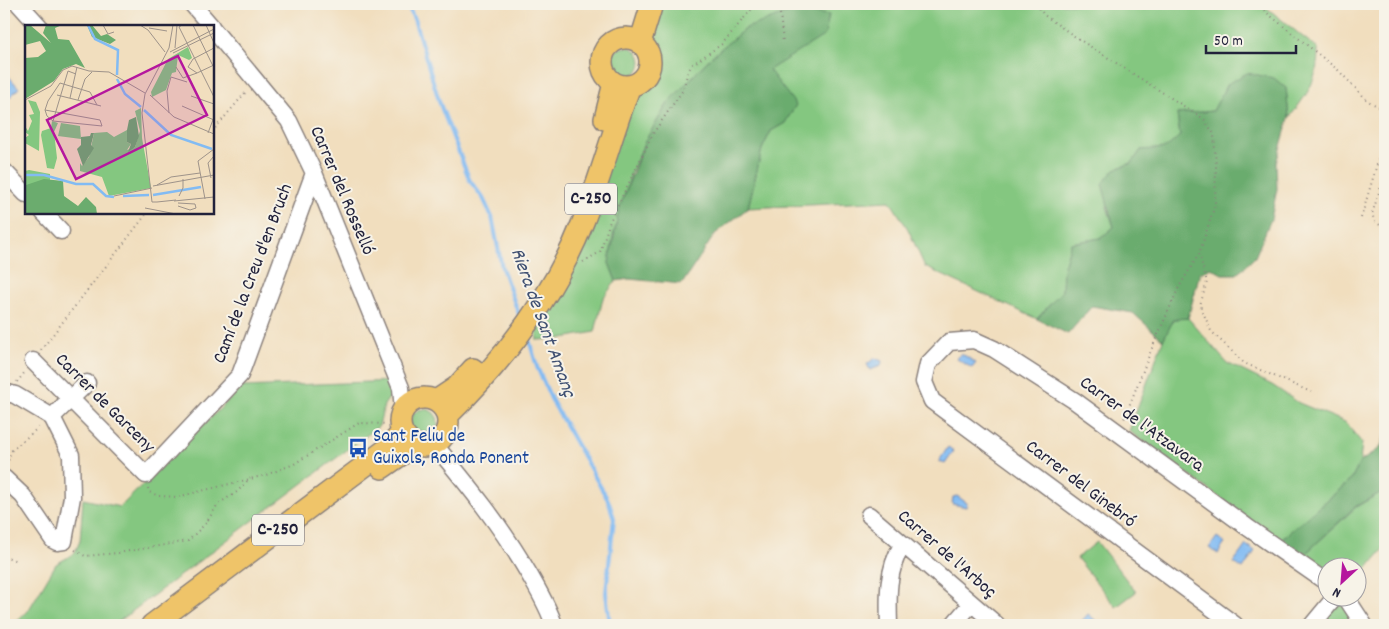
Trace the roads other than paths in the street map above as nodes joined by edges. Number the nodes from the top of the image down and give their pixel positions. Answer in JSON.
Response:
{"nodes":[{"id":1,"x":20,"y":4,"type":"edge"},
{"id":2,"x":192,"y":4,"type":"edge"},
{"id":3,"x":640,"y":4,"type":"edge"},
{"id":4,"x":652,"y":4,"type":"edge"},
{"id":5,"x":38,"y":25,"type":"edge"},
{"id":6,"x":210,"y":25,"type":"edge"},
{"id":7,"x":214,"y":29,"type":"edge"},
{"id":8,"x":634,"y":40,"type":"junction"},
{"id":9,"x":622,"y":84,"type":"junction"},
{"id":10,"x":4,"y":171,"type":"edge"},
{"id":11,"x":314,"y":174,"type":"junction"},
{"id":12,"x":25,"y":189,"type":"edge"},
{"id":13,"x":45,"y":214,"type":"edge"},
{"id":14,"x":61,"y":231,"type":"dead end"},
{"id":15,"x":536,"y":298,"type":"junction"},
{"id":16,"x":33,"y":361,"type":"road end"},
{"id":17,"x":928,"y":364,"type":"joint"},
{"id":18,"x":87,"y":382,"type":"dead end"},
{"id":19,"x":6,"y":393,"type":"edge"},
{"id":20,"x":71,"y":398,"type":"junction"},
{"id":21,"x":441,"y":409,"type":"junction"},
{"id":22,"x":52,"y":417,"type":"junction"},
{"id":23,"x":410,"y":421,"type":"junction"},
{"id":24,"x":5,"y":473,"type":"edge"},
{"id":25,"x":146,"y":474,"type":"joint"},
{"id":26,"x":869,"y":515,"type":"dead end"},
{"id":27,"x":902,"y":544,"type":"junction"},
{"id":28,"x":1316,"y":575,"type":"edge"},
{"id":29,"x":972,"y":604,"type":"junction"},
{"id":30,"x":1328,"y":606,"type":"edge"},
{"id":31,"x":1352,"y":606,"type":"edge"},
{"id":32,"x":152,"y":625,"type":"edge"},
{"id":33,"x":171,"y":625,"type":"edge"},
{"id":34,"x":554,"y":625,"type":"edge"},
{"id":35,"x":889,"y":625,"type":"edge"},
{"id":36,"x":953,"y":625,"type":"edge"},
{"id":37,"x":996,"y":625,"type":"edge"},
{"id":38,"x":1235,"y":625,"type":"edge"},
{"id":39,"x":1312,"y":625,"type":"edge"},
{"id":40,"x":1364,"y":625,"type":"edge"}],
"edges":[{"from":1,"to":5,"type":"street"},
{"from":2,"to":6,"type":"street","name":"Carrer del Rosselló"},
{"from":3,"to":8,"type":"main road"},
{"from":4,"to":8,"type":"main road"},
{"from":7,"to":11,"type":"street","name":"Carrer del Rosselló"},
{"from":8,"to":9,"type":"main road","number":"C-250"},
{"from":8,"to":9,"type":"main road"},
{"from":9,"to":15,"type":"main road","number":"C-250"},
{"from":9,"to":15,"type":"main road","number":"C-250"},
{"from":10,"to":12,"type":"street"},
{"from":11,"to":23,"type":"street","name":"Carrer del Rosselló"},
{"from":11,"to":25,"type":"street","name":"Camí de la Creu d'en Bruch"},
{"from":13,"to":14,"type":"street"},
{"from":15,"to":21,"type":"main road","number":"C-250"},
{"from":16,"to":20,"type":"street","name":"Carrer de Garceny"},
{"from":17,"to":28,"type":"street","name":"Carrer de l'Atzavara"},
{"from":17,"to":38,"type":"street","name":"Carrer del Ginebró"},
{"from":18,"to":20,"type":"street"},
{"from":19,"to":22,"type":"street"},
{"from":20,"to":22,"type":"street"},
{"from":20,"to":25,"type":"street","name":"Carrer de Garceny"},
{"from":21,"to":23,"type":"main road"},
{"from":21,"to":23,"type":"main road","number":"C-250"},
{"from":22,"to":24,"type":"street"},
{"from":23,"to":32,"type":"main road","number":"C-250"},
{"from":23,"to":33,"type":"main road","number":"C-250"},
{"from":23,"to":34,"type":"street","name":"Carrer del Rosselló"},
{"from":26,"to":27,"type":"street","name":"Carrer de l'Arboç"},
{"from":27,"to":29,"type":"street","name":"Carrer de l'Arboç"},
{"from":27,"to":35,"type":"street"},
{"from":29,"to":36,"type":"street"},
{"from":29,"to":37,"type":"street","name":"Carrer de l'Arboç"},
{"from":30,"to":39,"type":"street"},
{"from":31,"to":40,"type":"street"}]}
